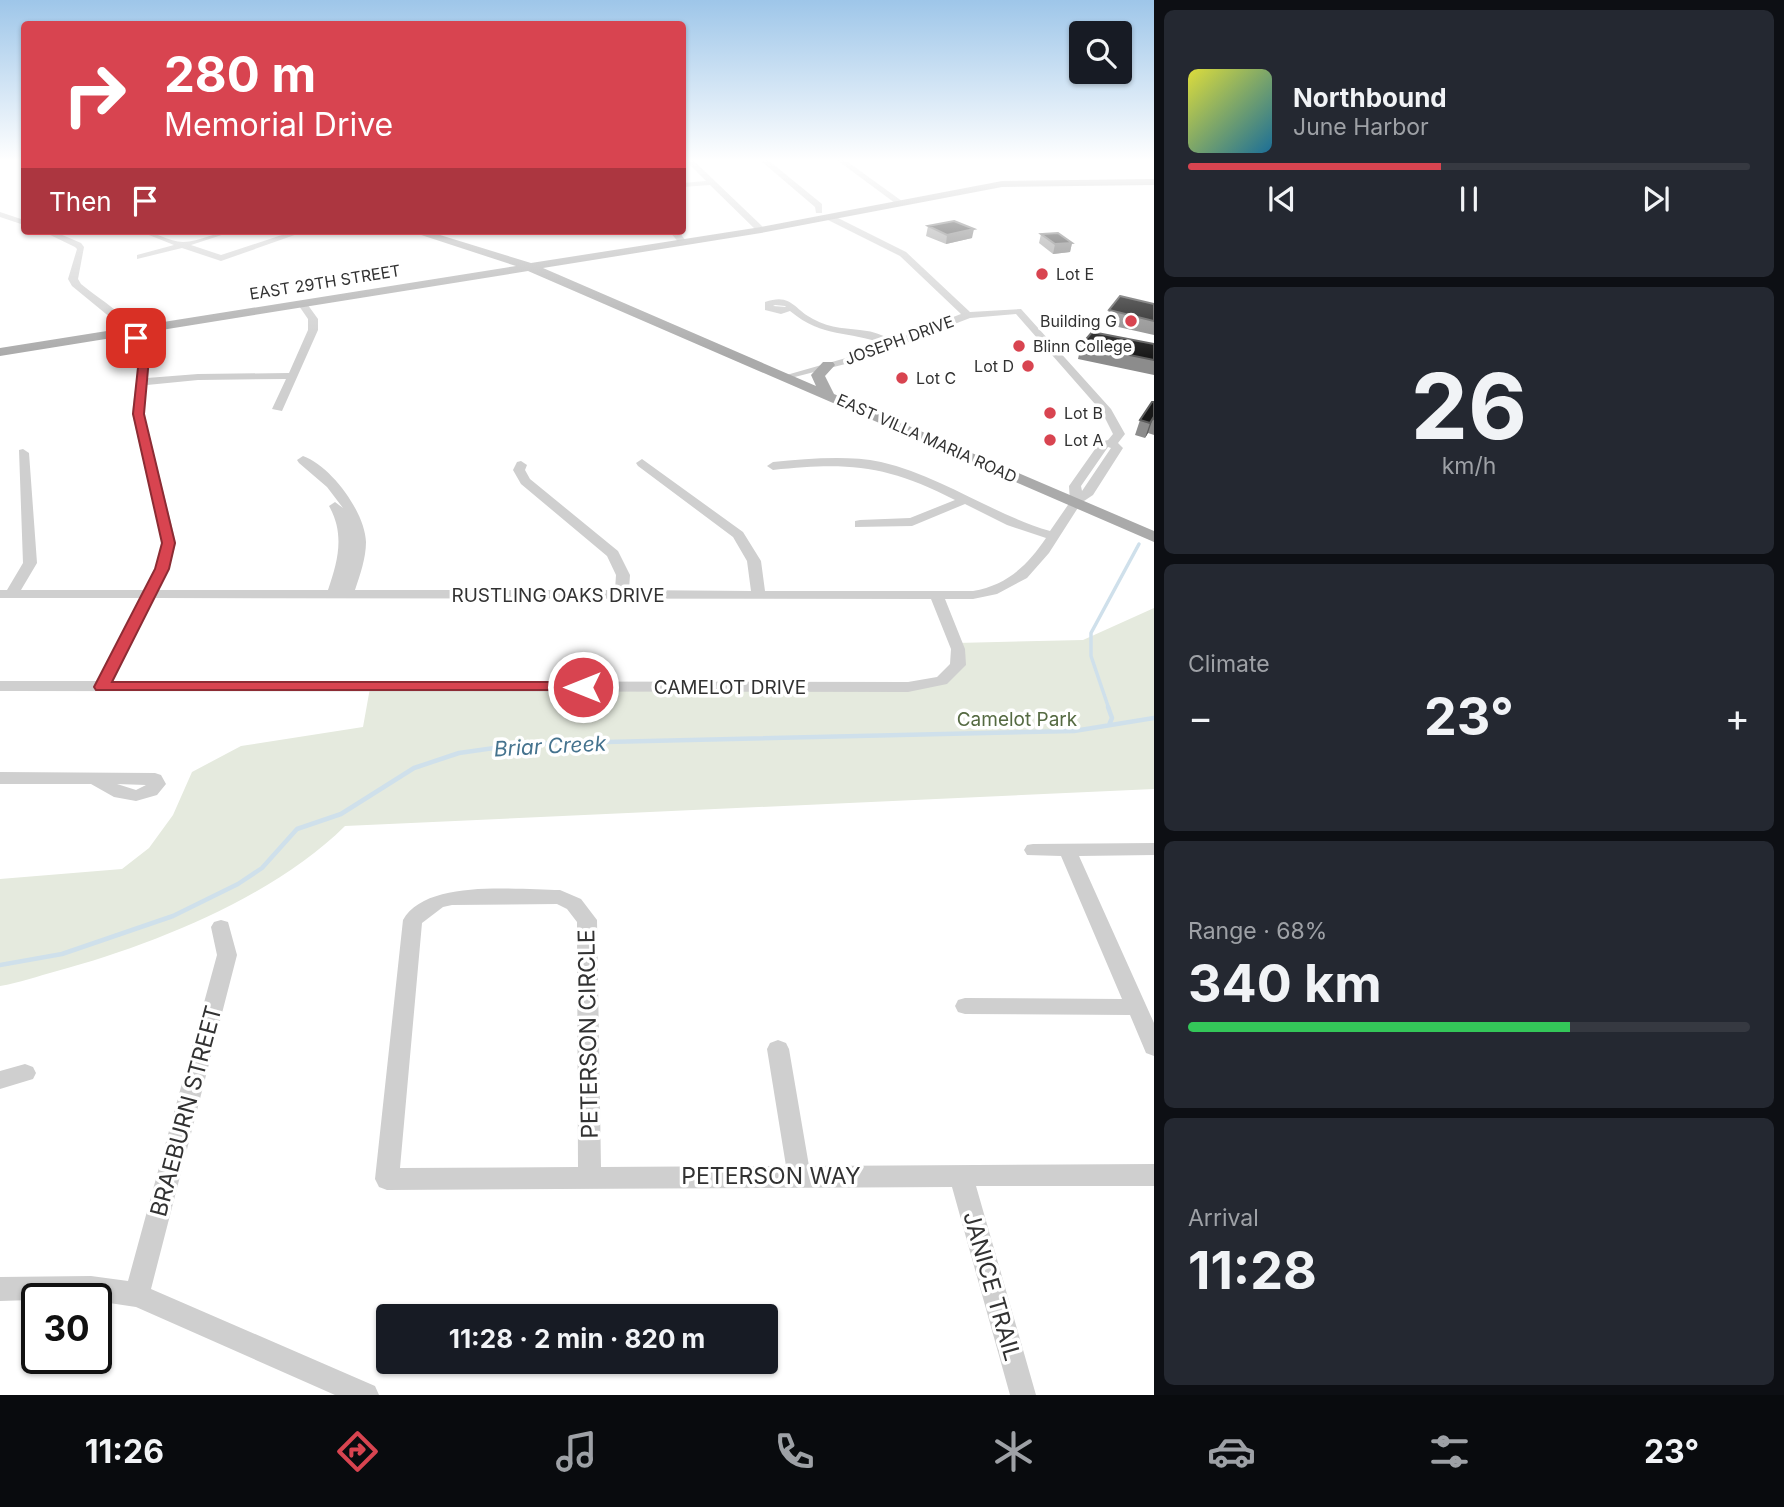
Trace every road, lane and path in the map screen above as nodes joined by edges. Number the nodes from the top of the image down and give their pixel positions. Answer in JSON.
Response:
{"nodes":[{"id":1,"x":756,"y":225,"type":"edge"},
{"id":2,"x":790,"y":225,"type":"edge"},
{"id":3,"x":844,"y":225,"type":"edge"},
{"id":4,"x":851,"y":225,"type":"edge"},
{"id":5,"x":779,"y":227,"type":"junction"},
{"id":6,"x":850,"y":228,"type":"junction"},
{"id":7,"x":761,"y":230,"type":"junction"},
{"id":8,"x":55,"y":235,"type":"edge"},
{"id":9,"x":155,"y":235,"type":"edge"},
{"id":10,"x":204,"y":235,"type":"edge"},
{"id":11,"x":214,"y":235,"type":"edge"},
{"id":12,"x":290,"y":235,"type":"edge"},
{"id":13,"x":428,"y":235,"type":"edge"},
{"id":14,"x":677,"y":235,"type":"edge"},
{"id":15,"x":683,"y":242,"type":"junction"},
{"id":16,"x":181,"y":244,"type":"junction"},
{"id":17,"x":140,"y":257,"type":"dead end"},
{"id":18,"x":575,"y":260,"type":"junction"},
{"id":19,"x":531,"y":267,"type":"junction"},
{"id":20,"x":564,"y":280,"type":"junction"},
{"id":21,"x":302,"y":303,"type":"junction"},
{"id":22,"x":792,"y":308,"type":"dead end"},
{"id":23,"x":968,"y":315,"type":"junction"},
{"id":24,"x":116,"y":318,"type":"junction"},
{"id":25,"x":132,"y":330,"type":"junction"},
{"id":26,"x":90,"y":337,"type":"junction"},
{"id":27,"x":893,"y":344,"type":"junction"},
{"id":28,"x":0,"y":352,"type":"edge"},
{"id":29,"x":828,"y":365,"type":"junction"},
{"id":30,"x":294,"y":376,"type":"junction"},
{"id":31,"x":787,"y":378,"type":"junction"},
{"id":32,"x":141,"y":382,"type":"junction"},
{"id":33,"x":827,"y":394,"type":"junction"},
{"id":34,"x":278,"y":409,"type":"dead end"},
{"id":35,"x":23,"y":453,"type":"dead end"},
{"id":36,"x":642,"y":463,"type":"dead end"},
{"id":37,"x":521,"y":465,"type":"dead end"},
{"id":38,"x":773,"y":466,"type":"dead end"},
{"id":39,"x":1081,"y":500,"type":"junction"},
{"id":40,"x":962,"y":501,"type":"junction"},
{"id":41,"x":341,"y":506,"type":"dead end"},
{"id":42,"x":860,"y":524,"type":"dead end"},
{"id":43,"x":1052,"y":536,"type":"junction"},
{"id":44,"x":1154,"y":537,"type":"edge"},
{"id":45,"x":6,"y":594,"type":"edge"},
{"id":46,"x":150,"y":594,"type":"junction"},
{"id":47,"x":340,"y":595,"type":"junction"},
{"id":48,"x":622,"y":595,"type":"junction"},
{"id":49,"x":759,"y":595,"type":"junction"},
{"id":50,"x":936,"y":595,"type":"junction"},
{"id":51,"x":0,"y":686,"type":"edge"},
{"id":52,"x":102,"y":687,"type":"junction"},
{"id":53,"x":0,"y":778,"type":"edge"},
{"id":54,"x":98,"y":781,"type":"dead end"},
{"id":55,"x":1154,"y":849,"type":"edge"},
{"id":56,"x":1033,"y":850,"type":"dead end"},
{"id":57,"x":1067,"y":850,"type":"junction"},
{"id":58,"x":220,"y":927,"type":"dead end"},
{"id":59,"x":965,"y":1006,"type":"dead end"},
{"id":60,"x":1137,"y":1007,"type":"junction"},
{"id":61,"x":1154,"y":1047,"type":"edge"},
{"id":62,"x":778,"y":1049,"type":"dead end"},
{"id":63,"x":25,"y":1073,"type":"dead end"},
{"id":64,"x":0,"y":1080,"type":"edge"},
{"id":65,"x":799,"y":1174,"type":"junction"},
{"id":66,"x":1154,"y":1175,"type":"edge"},
{"id":67,"x":961,"y":1176,"type":"junction"},
{"id":68,"x":590,"y":1177,"type":"junction"},
{"id":69,"x":387,"y":1179,"type":"joint"},
{"id":70,"x":0,"y":1289,"type":"edge"},
{"id":71,"x":137,"y":1295,"type":"junction"},
{"id":72,"x":366,"y":1395,"type":"edge"},
{"id":73,"x":1023,"y":1395,"type":"edge"}],
"edges":[{"from":1,"to":7,"type":"street"},
{"from":2,"to":5,"type":"main road","name":"EAST 29TH STREET"},
{"from":3,"to":6,"type":"street","name":"JOSEPH DRIVE"},
{"from":4,"to":6,"type":"main road"},
{"from":5,"to":6,"type":"main road"},
{"from":5,"to":7,"type":"main road","name":"EAST 29TH STREET"},
{"from":6,"to":23,"type":"street","name":"JOSEPH DRIVE"},
{"from":7,"to":15,"type":"main road","name":"EAST 29TH STREET"},
{"from":8,"to":24,"type":"street"},
{"from":9,"to":16,"type":"street"},
{"from":10,"to":16,"type":"street"},
{"from":11,"to":16,"type":"street"},
{"from":12,"to":16,"type":"street"},
{"from":13,"to":19,"type":"main road","name":"EAST VILLA MARIA ROAD"},
{"from":14,"to":15,"type":"street"},
{"from":15,"to":18,"type":"main road","name":"EAST 29TH STREET"},
{"from":16,"to":17,"type":"street"},
{"from":18,"to":19,"type":"main road","name":"EAST 29TH STREET"},
{"from":18,"to":20,"type":"main road"},
{"from":19,"to":20,"type":"main road","name":"EAST VILLA MARIA ROAD"},
{"from":19,"to":21,"type":"main road","name":"EAST 29TH STREET"},
{"from":20,"to":31,"type":"main road","name":"EAST VILLA MARIA ROAD"},
{"from":21,"to":25,"type":"main road","name":"EAST 29TH STREET"},
{"from":21,"to":30,"type":"street"},
{"from":22,"to":27,"type":"street"},
{"from":23,"to":27,"type":"street","name":"JOSEPH DRIVE"},
{"from":23,"to":39,"type":"street","name":"RUSTLING OAKS DRIVE"},
{"from":24,"to":25,"type":"street"},
{"from":24,"to":26,"type":"main road"},
{"from":25,"to":26,"type":"main road","name":"EAST 29TH STREET"},
{"from":25,"to":32,"type":"street"},
{"from":26,"to":28,"type":"main road","name":"EAST 29TH STREET"},
{"from":27,"to":29,"type":"street","name":"JOSEPH DRIVE"},
{"from":29,"to":31,"type":"street","name":"JOSEPH DRIVE"},
{"from":29,"to":33,"type":"main road"},
{"from":30,"to":32,"type":"street"},
{"from":30,"to":34,"type":"street"},
{"from":31,"to":33,"type":"main road","name":"EAST VILLA MARIA ROAD"},
{"from":32,"to":46,"type":"street"},
{"from":33,"to":39,"type":"main road","name":"EAST VILLA MARIA ROAD"},
{"from":35,"to":45,"type":"street"},
{"from":36,"to":49,"type":"street"},
{"from":37,"to":48,"type":"street"},
{"from":38,"to":40,"type":"street"},
{"from":39,"to":43,"type":"street","name":"RUSTLING OAKS DRIVE"},
{"from":39,"to":44,"type":"main road","name":"EAST VILLA MARIA ROAD"},
{"from":40,"to":42,"type":"street"},
{"from":40,"to":43,"type":"street"},
{"from":41,"to":47,"type":"street"},
{"from":43,"to":50,"type":"street","name":"RUSTLING OAKS DRIVE"},
{"from":45,"to":46,"type":"street","name":"RUSTLING OAKS DRIVE"},
{"from":46,"to":47,"type":"street","name":"RUSTLING OAKS DRIVE"},
{"from":46,"to":52,"type":"street"},
{"from":47,"to":48,"type":"street","name":"RUSTLING OAKS DRIVE"},
{"from":48,"to":49,"type":"street","name":"RUSTLING OAKS DRIVE"},
{"from":49,"to":50,"type":"street","name":"RUSTLING OAKS DRIVE"},
{"from":50,"to":52,"type":"street","name":"CAMELOT DRIVE"},
{"from":51,"to":52,"type":"street","name":"CAMELOT DRIVE"},
{"from":53,"to":54,"type":"street"},
{"from":55,"to":57,"type":"street"},
{"from":56,"to":57,"type":"street"},
{"from":57,"to":60,"type":"street"},
{"from":58,"to":71,"type":"street","name":"BRAEBURN STREET"},
{"from":59,"to":60,"type":"street"},
{"from":60,"to":61,"type":"street"},
{"from":62,"to":65,"type":"street"},
{"from":63,"to":64,"type":"street"},
{"from":65,"to":67,"type":"street","name":"PETERSON WAY"},
{"from":65,"to":68,"type":"street","name":"PETERSON WAY"},
{"from":66,"to":67,"type":"street","name":"PETERSON WAY"},
{"from":67,"to":73,"type":"street","name":"JANICE TRAIL"},
{"from":68,"to":69,"type":"street","name":"PETERSON WAY"},
{"from":68,"to":69,"type":"street","name":"PETERSON CIRCLE"},
{"from":70,"to":71,"type":"street"},
{"from":71,"to":72,"type":"street"}]}
